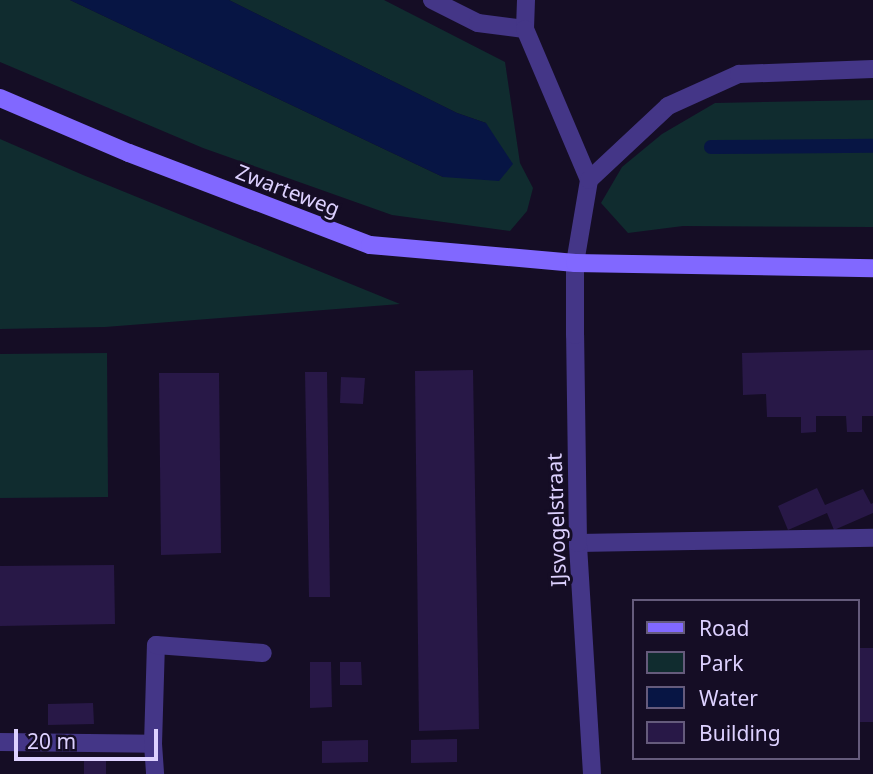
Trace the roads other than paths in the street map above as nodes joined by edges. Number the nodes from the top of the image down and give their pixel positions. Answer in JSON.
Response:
{"nodes":[{"id":1,"x":432,"y":0,"type":"edge"},
{"id":2,"x":526,"y":0,"type":"edge"},
{"id":3,"x":525,"y":29,"type":"junction"},
{"id":4,"x":873,"y":69,"type":"edge"},
{"id":5,"x":0,"y":98,"type":"edge"},
{"id":6,"x":589,"y":180,"type":"junction"},
{"id":7,"x":575,"y":263,"type":"junction"},
{"id":8,"x":873,"y":268,"type":"edge"},
{"id":9,"x":873,"y":538,"type":"edge"},
{"id":10,"x":578,"y":543,"type":"junction"},
{"id":11,"x":263,"y":653,"type":"dead end"},
{"id":12,"x":0,"y":742,"type":"edge"},
{"id":13,"x":153,"y":744,"type":"junction"},
{"id":14,"x":155,"y":774,"type":"edge"},
{"id":15,"x":592,"y":774,"type":"edge"}],
"edges":[{"from":1,"to":3,"type":"street"},
{"from":2,"to":3,"type":"street"},
{"from":3,"to":6,"type":"street"},
{"from":4,"to":6,"type":"street"},
{"from":5,"to":7,"type":"main road","name":"Zwarteweg"},
{"from":6,"to":7,"type":"street"},
{"from":7,"to":8,"type":"main road","name":"Zwarteweg"},
{"from":7,"to":10,"type":"street","name":"IJsvogelstraat"},
{"from":9,"to":10,"type":"street"},
{"from":10,"to":15,"type":"street","name":"IJsvogelstraat"},
{"from":11,"to":13,"type":"street"},
{"from":12,"to":13,"type":"street"},
{"from":13,"to":14,"type":"street"}]}
